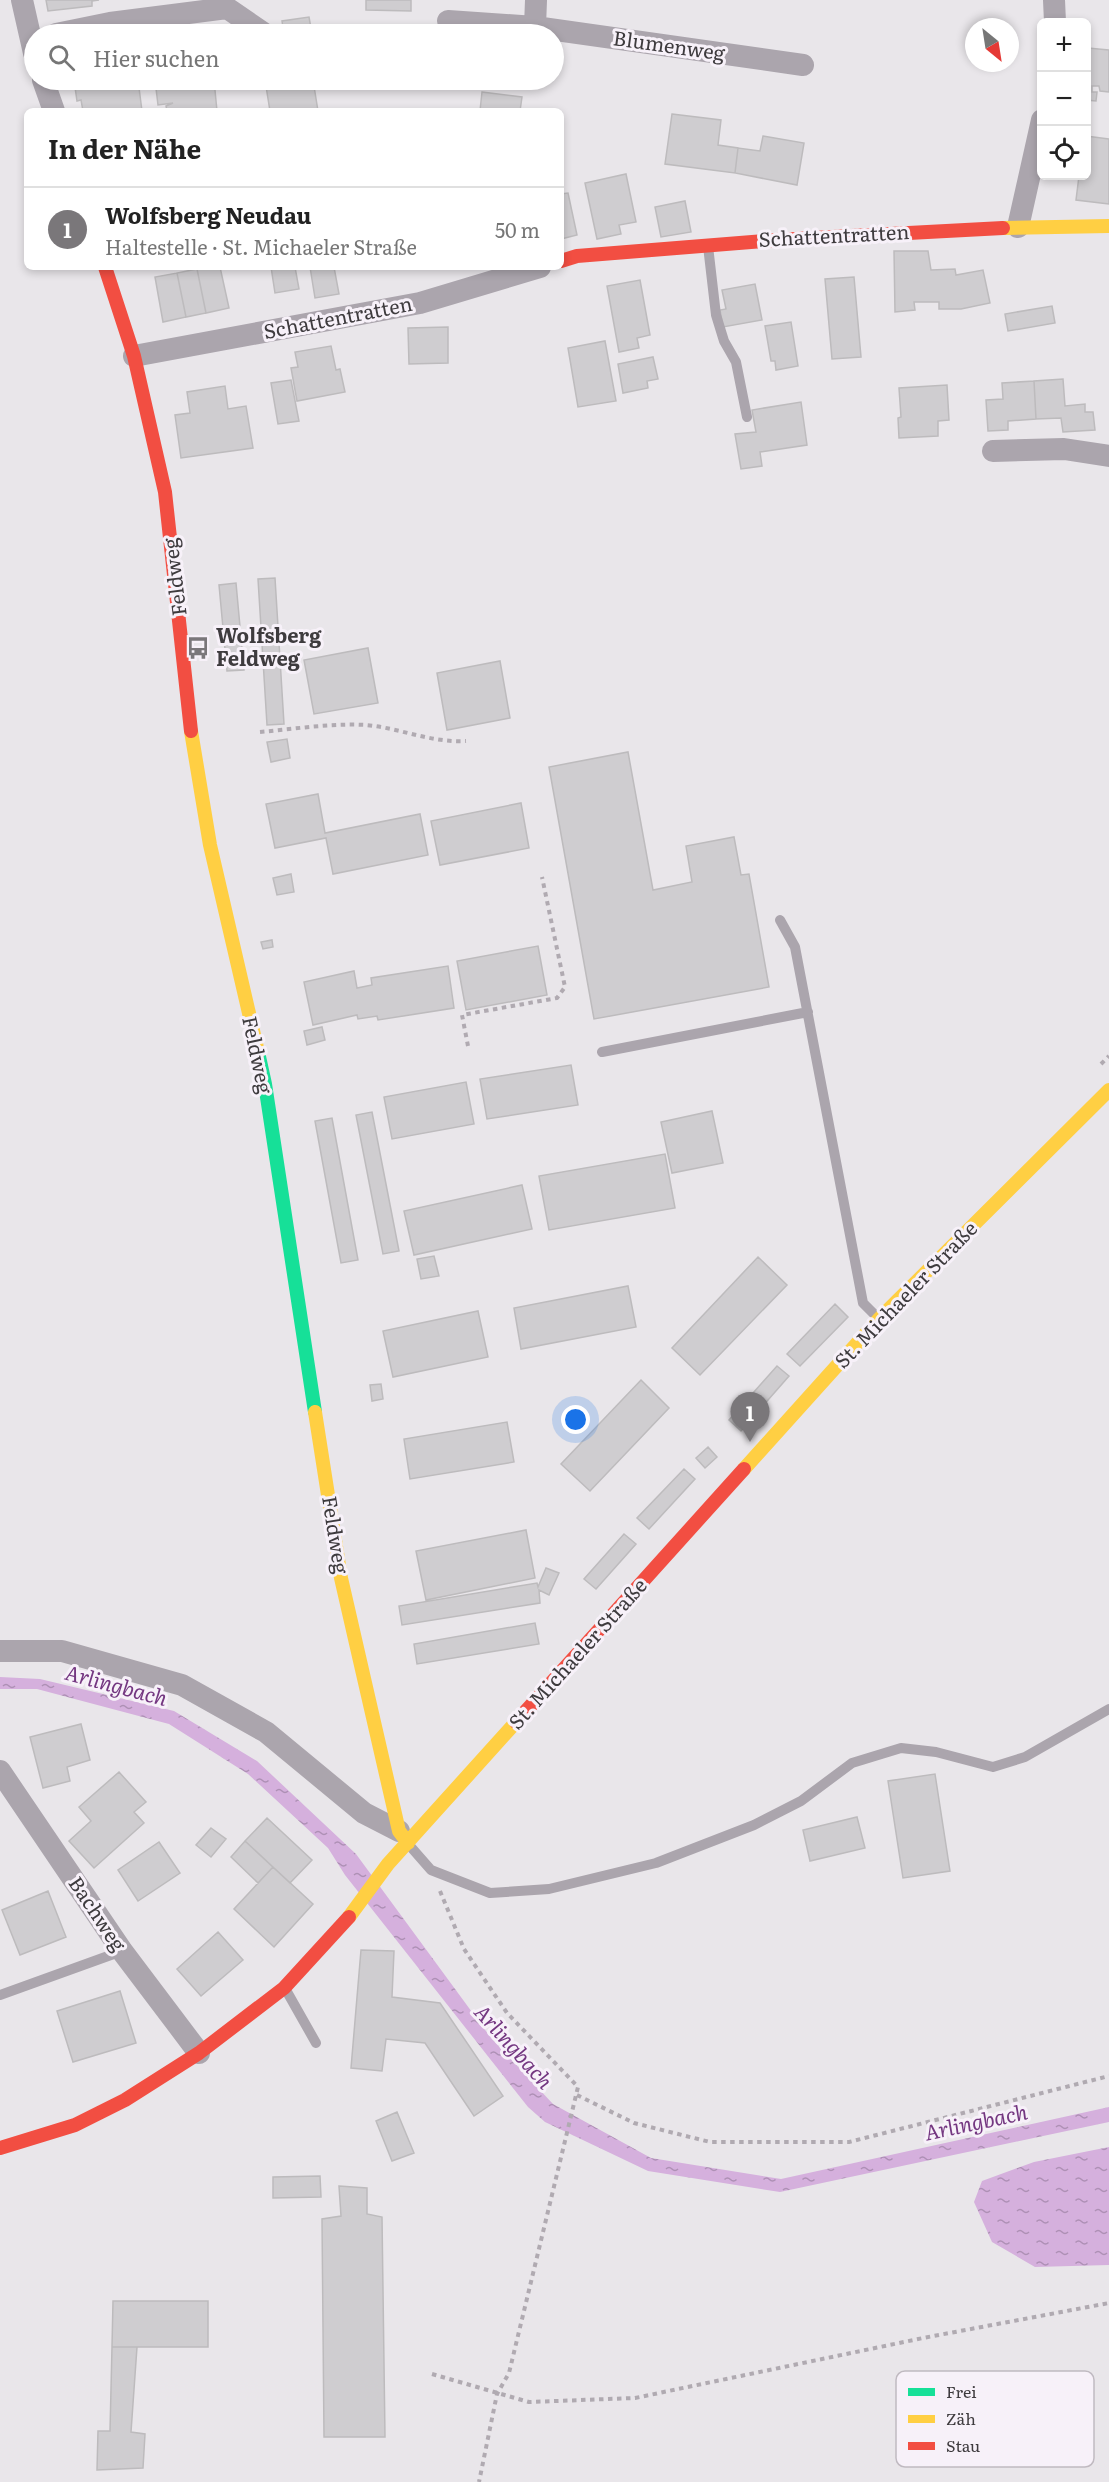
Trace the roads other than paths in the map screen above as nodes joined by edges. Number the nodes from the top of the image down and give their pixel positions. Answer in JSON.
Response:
{"nodes":[{"id":1,"x":22,"y":0,"type":"edge"},
{"id":2,"x":536,"y":0,"type":"edge"},
{"id":3,"x":1054,"y":0,"type":"edge"},
{"id":4,"x":1054,"y":18,"type":"edge"},
{"id":5,"x":448,"y":21,"type":"dead end"},
{"id":6,"x":28,"y":24,"type":"edge"},
{"id":7,"x":105,"y":24,"type":"edge"},
{"id":8,"x":250,"y":24,"type":"edge"},
{"id":9,"x":492,"y":24,"type":"edge"},
{"id":10,"x":535,"y":24,"type":"edge"},
{"id":11,"x":564,"y":31,"type":"edge"},
{"id":12,"x":803,"y":66,"type":"dead end"},
{"id":13,"x":47,"y":90,"type":"edge"},
{"id":14,"x":53,"y":108,"type":"edge"},
{"id":15,"x":1040,"y":126,"type":"edge"},
{"id":16,"x":1109,"y":226,"type":"edge"},
{"id":17,"x":1018,"y":227,"type":"junction"},
{"id":18,"x":708,"y":244,"type":"junction"},
{"id":19,"x":564,"y":260,"type":"edge"},
{"id":20,"x":106,"y":270,"type":"edge"},
{"id":21,"x":530,"y":270,"type":"edge"},
{"id":22,"x":134,"y":356,"type":"junction"},
{"id":23,"x":747,"y":417,"type":"dead end"},
{"id":24,"x":993,"y":451,"type":"dead end"},
{"id":25,"x":1109,"y":456,"type":"edge"},
{"id":26,"x":780,"y":920,"type":"dead end"},
{"id":27,"x":808,"y":1012,"type":"junction"},
{"id":28,"x":602,"y":1052,"type":"dead end"},
{"id":29,"x":1109,"y":1090,"type":"edge"},
{"id":30,"x":879,"y":1319,"type":"junction"},
{"id":31,"x":0,"y":1651,"type":"edge"},
{"id":32,"x":1109,"y":1709,"type":"edge"},
{"id":33,"x":0,"y":1771,"type":"edge"},
{"id":34,"x":403,"y":1837,"type":"junction"},
{"id":35,"x":122,"y":1951,"type":"junction"},
{"id":36,"x":284,"y":1988,"type":"junction"},
{"id":37,"x":0,"y":1995,"type":"edge"},
{"id":38,"x":316,"y":2043,"type":"dead end"},
{"id":39,"x":199,"y":2053,"type":"junction"},
{"id":40,"x":0,"y":2148,"type":"edge"}],
"edges":[{"from":1,"to":6,"type":"street"},
{"from":2,"to":10,"type":"street"},
{"from":3,"to":4,"type":"street"},
{"from":5,"to":9,"type":"street","name":"Blumenweg"},
{"from":7,"to":8,"type":"street"},
{"from":11,"to":12,"type":"street","name":"Blumenweg"},
{"from":13,"to":14,"type":"street"},
{"from":15,"to":17,"type":"street"},
{"from":16,"to":17,"type":"street","name":"Schattentratten"},
{"from":17,"to":18,"type":"street","name":"Schattentratten"},
{"from":18,"to":19,"type":"street","name":"Schattentratten"},
{"from":18,"to":23,"type":"lane"},
{"from":20,"to":22,"type":"street","name":"Feldweg"},
{"from":21,"to":22,"type":"street","name":"Schattentratten"},
{"from":22,"to":34,"type":"street","name":"Feldweg"},
{"from":24,"to":25,"type":"street"},
{"from":26,"to":27,"type":"lane"},
{"from":27,"to":28,"type":"lane"},
{"from":27,"to":30,"type":"lane"},
{"from":29,"to":30,"type":"street","name":"St. Michaeler Straße"},
{"from":30,"to":34,"type":"street","name":"St. Michaeler Straße"},
{"from":31,"to":34,"type":"street"},
{"from":32,"to":34,"type":"lane"},
{"from":33,"to":35,"type":"street","name":"Bachweg"},
{"from":34,"to":36,"type":"street","name":"St. Michaeler Straße"},
{"from":35,"to":37,"type":"lane"},
{"from":35,"to":39,"type":"street","name":"Bachweg"},
{"from":36,"to":38,"type":"lane"},
{"from":36,"to":39,"type":"street","name":"St. Michaeler Straße"},
{"from":39,"to":40,"type":"street","name":"St. Michaeler Straße"}]}
